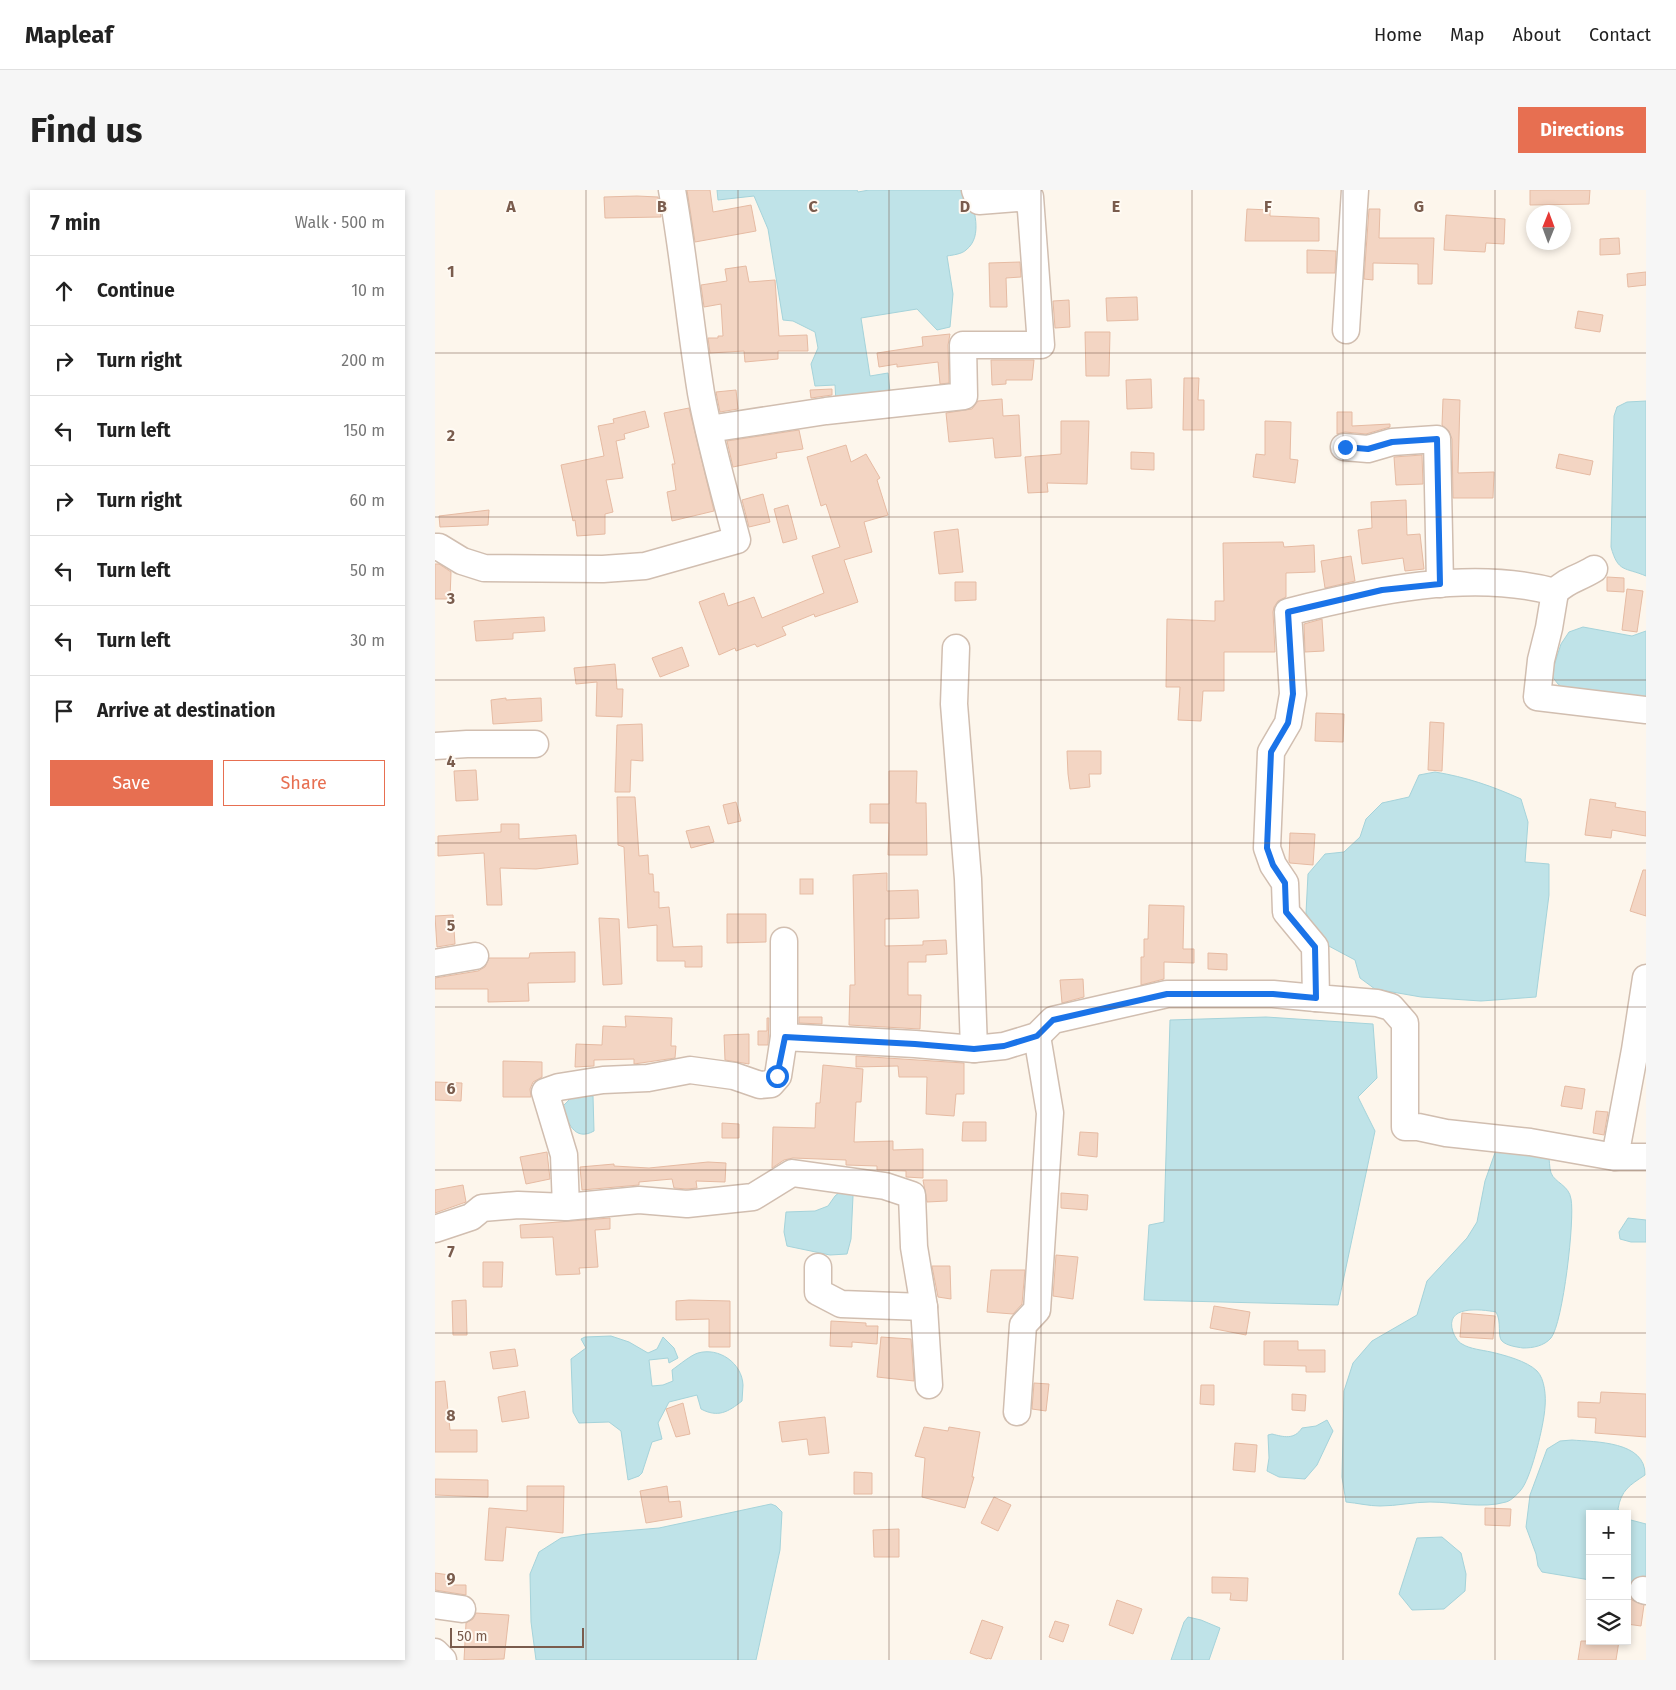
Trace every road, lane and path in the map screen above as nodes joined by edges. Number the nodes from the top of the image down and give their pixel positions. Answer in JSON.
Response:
{"nodes":[{"id":1,"x":672,"y":190,"type":"edge"},
{"id":2,"x":975,"y":190,"type":"edge"},
{"id":3,"x":1355,"y":190,"type":"edge"},
{"id":4,"x":1346,"y":330,"type":"dead end"},
{"id":5,"x":709,"y":428,"type":"junction"},
{"id":6,"x":1345,"y":447,"type":"dead end"},
{"id":7,"x":435,"y":547,"type":"edge"},
{"id":8,"x":1593,"y":569,"type":"dead end"},
{"id":9,"x":1440,"y":584,"type":"junction"},
{"id":10,"x":1555,"y":592,"type":"junction"},
{"id":11,"x":956,"y":648,"type":"dead end"},
{"id":12,"x":1646,"y":710,"type":"edge"},
{"id":13,"x":535,"y":744,"type":"dead end"},
{"id":14,"x":435,"y":746,"type":"edge"},
{"id":15,"x":784,"y":941,"type":"dead end"},
{"id":16,"x":475,"y":956,"type":"dead end"},
{"id":17,"x":435,"y":962,"type":"edge"},
{"id":18,"x":1646,"y":978,"type":"edge"},
{"id":19,"x":1316,"y":998,"type":"junction"},
{"id":20,"x":1037,"y":1036,"type":"junction"},
{"id":21,"x":785,"y":1037,"type":"junction"},
{"id":22,"x":974,"y":1049,"type":"junction"},
{"id":23,"x":1615,"y":1157,"type":"junction"},
{"id":24,"x":1646,"y":1157,"type":"edge"},
{"id":25,"x":566,"y":1207,"type":"junction"},
{"id":26,"x":435,"y":1229,"type":"edge"},
{"id":27,"x":818,"y":1267,"type":"dead end"},
{"id":28,"x":924,"y":1307,"type":"junction"},
{"id":29,"x":929,"y":1385,"type":"dead end"},
{"id":30,"x":1017,"y":1412,"type":"dead end"},
{"id":31,"x":435,"y":1605,"type":"edge"},
{"id":32,"x":462,"y":1609,"type":"dead end"},
{"id":33,"x":435,"y":1652,"type":"edge"},
{"id":34,"x":443,"y":1660,"type":"edge"}],
"edges":[{"from":1,"to":5,"type":"street"},
{"from":2,"to":5,"type":"street"},
{"from":3,"to":4,"type":"street"},
{"from":5,"to":7,"type":"street"},
{"from":6,"to":9,"type":"street"},
{"from":8,"to":10,"type":"street"},
{"from":9,"to":10,"type":"street"},
{"from":9,"to":19,"type":"street"},
{"from":10,"to":12,"type":"street"},
{"from":11,"to":22,"type":"street"},
{"from":13,"to":14,"type":"street"},
{"from":15,"to":21,"type":"street"},
{"from":16,"to":17,"type":"street"},
{"from":18,"to":23,"type":"street"},
{"from":19,"to":20,"type":"street"},
{"from":19,"to":23,"type":"street"},
{"from":20,"to":22,"type":"street"},
{"from":20,"to":30,"type":"street"},
{"from":21,"to":22,"type":"street"},
{"from":21,"to":25,"type":"street"},
{"from":23,"to":24,"type":"street"},
{"from":25,"to":26,"type":"street"},
{"from":25,"to":28,"type":"street"},
{"from":27,"to":28,"type":"street"},
{"from":28,"to":29,"type":"street"},
{"from":31,"to":32,"type":"street"},
{"from":33,"to":34,"type":"street"}]}
